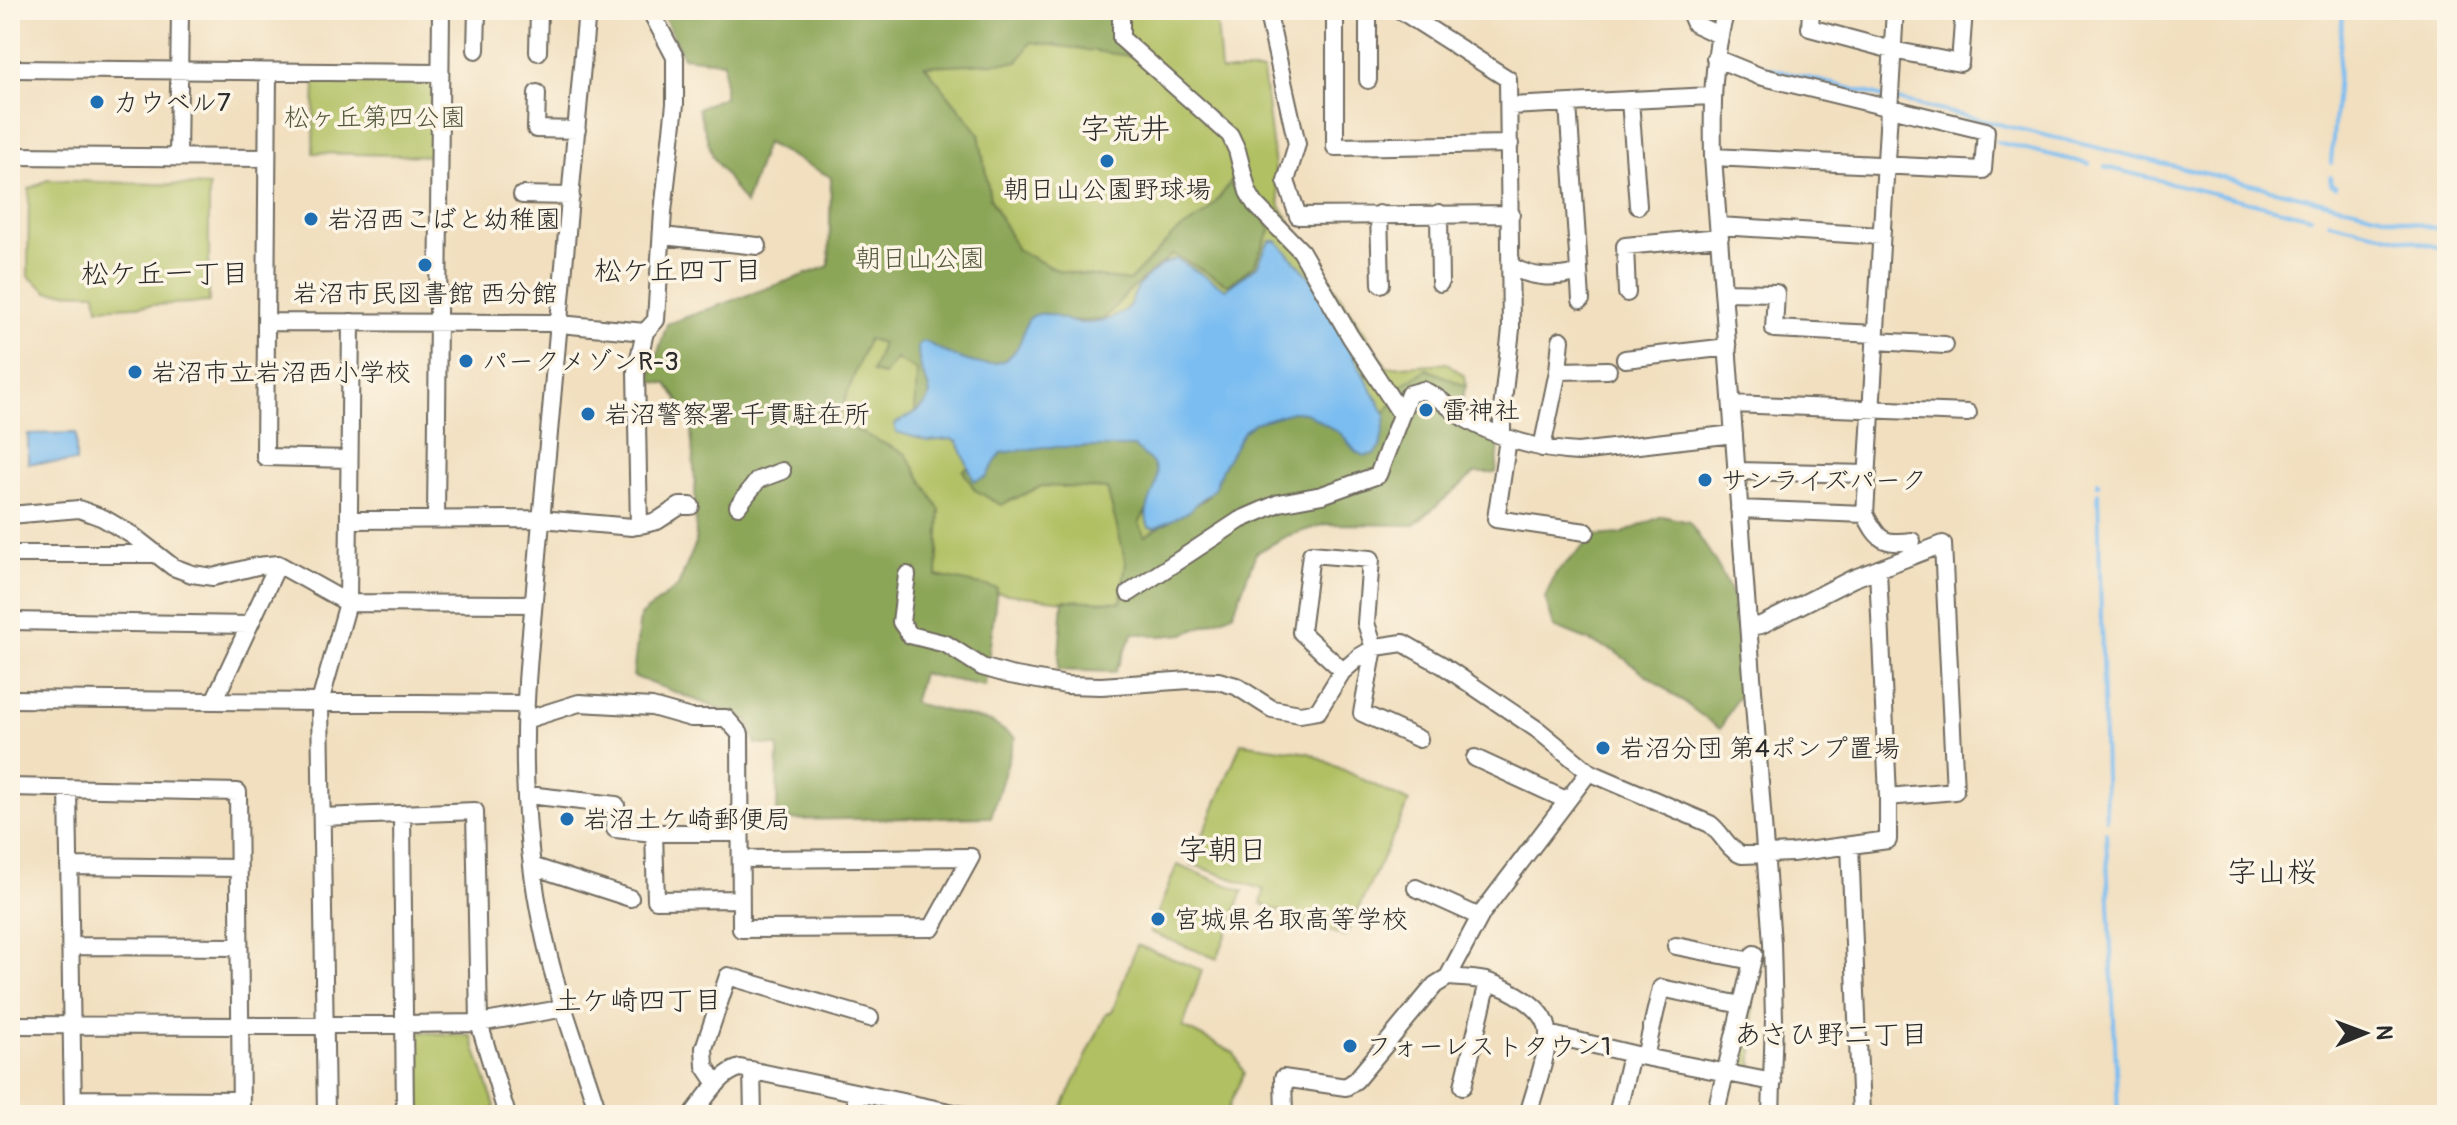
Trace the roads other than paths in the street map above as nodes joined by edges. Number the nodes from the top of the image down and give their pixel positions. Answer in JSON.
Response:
{"nodes":[{"id":1,"x":180,"y":10,"type":"edge"},
{"id":2,"x":441,"y":10,"type":"edge"},
{"id":3,"x":477,"y":10,"type":"edge"},
{"id":4,"x":539,"y":10,"type":"edge"},
{"id":5,"x":587,"y":10,"type":"edge"},
{"id":6,"x":650,"y":10,"type":"edge"},
{"id":7,"x":1121,"y":10,"type":"edge"},
{"id":8,"x":1267,"y":10,"type":"edge"},
{"id":9,"x":1353,"y":10,"type":"edge"},
{"id":10,"x":1368,"y":10,"type":"edge"},
{"id":11,"x":1400,"y":10,"type":"edge"},
{"id":12,"x":1689,"y":10,"type":"edge"},
{"id":13,"x":1726,"y":10,"type":"edge"},
{"id":14,"x":1811,"y":10,"type":"edge"},
{"id":15,"x":1895,"y":10,"type":"edge"},
{"id":16,"x":1964,"y":10,"type":"edge"},
{"id":17,"x":1719,"y":35,"type":"junction"},
{"id":18,"x":476,"y":50,"type":"dead end"},
{"id":19,"x":1892,"y":50,"type":"junction"},
{"id":20,"x":538,"y":52,"type":"dead end"},
{"id":21,"x":1715,"y":58,"type":"junction"},
{"id":22,"x":10,"y":69,"type":"edge"},
{"id":23,"x":179,"y":71,"type":"junction"},
{"id":24,"x":268,"y":72,"type":"junction"},
{"id":25,"x":440,"y":73,"type":"junction"},
{"id":26,"x":1368,"y":80,"type":"dead end"},
{"id":27,"x":537,"y":93,"type":"dead end"},
{"id":28,"x":1711,"y":96,"type":"junction"},
{"id":29,"x":1630,"y":100,"type":"junction"},
{"id":30,"x":1889,"y":101,"type":"junction"},
{"id":31,"x":1568,"y":104,"type":"junction"},
{"id":32,"x":1510,"y":106,"type":"junction"},
{"id":33,"x":577,"y":130,"type":"junction"},
{"id":34,"x":1510,"y":144,"type":"junction"},
{"id":35,"x":10,"y":156,"type":"edge"},
{"id":36,"x":1713,"y":157,"type":"junction"},
{"id":37,"x":178,"y":158,"type":"junction"},
{"id":38,"x":267,"y":158,"type":"junction"},
{"id":39,"x":1885,"y":166,"type":"junction"},
{"id":40,"x":522,"y":195,"type":"dead end"},
{"id":41,"x":571,"y":196,"type":"junction"},
{"id":42,"x":1638,"y":206,"type":"dead end"},
{"id":43,"x":1439,"y":213,"type":"junction"},
{"id":44,"x":1379,"y":214,"type":"junction"},
{"id":45,"x":1511,"y":214,"type":"junction"},
{"id":46,"x":1719,"y":232,"type":"junction"},
{"id":47,"x":662,"y":236,"type":"junction"},
{"id":48,"x":1881,"y":236,"type":"junction"},
{"id":49,"x":758,"y":246,"type":"dead end"},
{"id":50,"x":1511,"y":266,"type":"junction"},
{"id":51,"x":1578,"y":273,"type":"junction"},
{"id":52,"x":1440,"y":283,"type":"dead end"},
{"id":53,"x":1381,"y":284,"type":"dead end"},
{"id":54,"x":1724,"y":292,"type":"junction"},
{"id":55,"x":1627,"y":293,"type":"dead end"},
{"id":56,"x":1581,"y":300,"type":"dead end"},
{"id":57,"x":438,"y":321,"type":"junction"},
{"id":58,"x":266,"y":322,"type":"junction"},
{"id":59,"x":351,"y":322,"type":"junction"},
{"id":60,"x":558,"y":323,"type":"junction"},
{"id":61,"x":645,"y":332,"type":"junction"},
{"id":62,"x":1876,"y":337,"type":"junction"},
{"id":63,"x":1561,"y":340,"type":"dead end"},
{"id":64,"x":1945,"y":345,"type":"dead end"},
{"id":65,"x":1728,"y":347,"type":"junction"},
{"id":66,"x":1625,"y":359,"type":"dead end"},
{"id":67,"x":1608,"y":370,"type":"dead end"},
{"id":68,"x":1558,"y":371,"type":"junction"},
{"id":69,"x":1732,"y":404,"type":"junction"},
{"id":70,"x":1872,"y":409,"type":"junction"},
{"id":71,"x":1968,"y":413,"type":"dead end"},
{"id":72,"x":1401,"y":414,"type":"junction"},
{"id":73,"x":1734,"y":434,"type":"junction"},
{"id":74,"x":1505,"y":437,"type":"junction"},
{"id":75,"x":1542,"y":448,"type":"junction"},
{"id":76,"x":349,"y":459,"type":"junction"},
{"id":77,"x":782,"y":471,"type":"dead end"},
{"id":78,"x":1737,"y":471,"type":"junction"},
{"id":79,"x":1868,"y":474,"type":"junction"},
{"id":80,"x":691,"y":506,"type":"dead end"},
{"id":81,"x":738,"y":506,"type":"dead end"},
{"id":82,"x":1739,"y":509,"type":"junction"},
{"id":83,"x":1865,"y":514,"type":"junction"},
{"id":84,"x":10,"y":515,"type":"edge"},
{"id":85,"x":436,"y":518,"type":"junction"},
{"id":86,"x":541,"y":519,"type":"junction"},
{"id":87,"x":350,"y":520,"type":"junction"},
{"id":88,"x":639,"y":526,"type":"junction"},
{"id":89,"x":1586,"y":532,"type":"dead end"},
{"id":90,"x":1912,"y":541,"type":"dead end"},
{"id":91,"x":10,"y":554,"type":"edge"},
{"id":92,"x":153,"y":554,"type":"junction"},
{"id":93,"x":278,"y":564,"type":"junction"},
{"id":94,"x":1878,"y":569,"type":"junction"},
{"id":95,"x":907,"y":575,"type":"dead end"},
{"id":96,"x":1129,"y":593,"type":"dead end"},
{"id":97,"x":348,"y":603,"type":"junction"},
{"id":98,"x":533,"y":604,"type":"junction"},
{"id":99,"x":10,"y":621,"type":"edge"},
{"id":100,"x":249,"y":625,"type":"junction"},
{"id":101,"x":1749,"y":627,"type":"junction"},
{"id":102,"x":1374,"y":648,"type":"junction"},
{"id":103,"x":1343,"y":671,"type":"junction"},
{"id":104,"x":10,"y":699,"type":"edge"},
{"id":105,"x":214,"y":701,"type":"junction"},
{"id":106,"x":320,"y":702,"type":"junction"},
{"id":107,"x":525,"y":712,"type":"junction"},
{"id":108,"x":1419,"y":739,"type":"dead end"},
{"id":109,"x":1475,"y":758,"type":"dead end"},
{"id":110,"x":1589,"y":772,"type":"junction"},
{"id":111,"x":10,"y":787,"type":"edge"},
{"id":112,"x":68,"y":789,"type":"junction"},
{"id":113,"x":528,"y":795,"type":"junction"},
{"id":114,"x":1888,"y":797,"type":"junction"},
{"id":115,"x":1566,"y":800,"type":"junction"},
{"id":116,"x":402,"y":814,"type":"junction"},
{"id":117,"x":322,"y":817,"type":"junction"},
{"id":118,"x":654,"y":833,"type":"junction"},
{"id":119,"x":740,"y":833,"type":"junction"},
{"id":120,"x":1850,"y":845,"type":"junction"},
{"id":121,"x":1765,"y":854,"type":"junction"},
{"id":122,"x":741,"y":859,"type":"junction"},
{"id":123,"x":69,"y":866,"type":"junction"},
{"id":124,"x":532,"y":866,"type":"junction"},
{"id":125,"x":239,"y":868,"type":"junction"},
{"id":126,"x":1416,"y":888,"type":"dead end"},
{"id":127,"x":630,"y":898,"type":"dead end"},
{"id":128,"x":739,"y":899,"type":"junction"},
{"id":129,"x":1480,"y":917,"type":"junction"},
{"id":130,"x":71,"y":946,"type":"junction"},
{"id":131,"x":1676,"y":946,"type":"dead end"},
{"id":132,"x":239,"y":947,"type":"junction"},
{"id":133,"x":1448,"y":977,"type":"junction"},
{"id":134,"x":1488,"y":982,"type":"junction"},
{"id":135,"x":1741,"y":1005,"type":"junction"},
{"id":136,"x":566,"y":1008,"type":"junction"},
{"id":137,"x":870,"y":1018,"type":"dead end"},
{"id":138,"x":479,"y":1023,"type":"junction"},
{"id":139,"x":71,"y":1024,"type":"junction"},
{"id":140,"x":404,"y":1024,"type":"junction"},
{"id":141,"x":10,"y":1025,"type":"edge"},
{"id":142,"x":240,"y":1026,"type":"junction"},
{"id":143,"x":324,"y":1026,"type":"junction"},
{"id":144,"x":1548,"y":1034,"type":"junction"},
{"id":145,"x":1638,"y":1056,"type":"junction"},
{"id":146,"x":752,"y":1070,"type":"junction"},
{"id":147,"x":1725,"y":1074,"type":"junction"},
{"id":148,"x":1773,"y":1082,"type":"junction"},
{"id":149,"x":717,"y":1084,"type":"junction"},
{"id":150,"x":1463,"y":1086,"type":"dead end"},
{"id":151,"x":856,"y":1093,"type":"junction"},
{"id":152,"x":73,"y":1107,"type":"edge"},
{"id":153,"x":241,"y":1108,"type":"edge"},
{"id":154,"x":326,"y":1115,"type":"edge"},
{"id":155,"x":405,"y":1115,"type":"edge"},
{"id":156,"x":507,"y":1115,"type":"edge"},
{"id":157,"x":599,"y":1115,"type":"edge"},
{"id":158,"x":692,"y":1115,"type":"edge"},
{"id":159,"x":753,"y":1115,"type":"edge"},
{"id":160,"x":856,"y":1115,"type":"edge"},
{"id":161,"x":964,"y":1115,"type":"edge"},
{"id":162,"x":1284,"y":1115,"type":"edge"},
{"id":163,"x":1528,"y":1115,"type":"edge"},
{"id":164,"x":1617,"y":1115,"type":"edge"},
{"id":165,"x":1715,"y":1115,"type":"edge"},
{"id":166,"x":1771,"y":1115,"type":"edge"},
{"id":167,"x":1861,"y":1115,"type":"edge"}],
"edges":[{"from":1,"to":23,"type":"street"},
{"from":2,"to":25,"type":"street"},
{"from":3,"to":18,"type":"street"},
{"from":4,"to":20,"type":"street"},
{"from":5,"to":33,"type":"street"},
{"from":6,"to":47,"type":"street"},
{"from":7,"to":72,"type":"street"},
{"from":8,"to":44,"type":"street"},
{"from":9,"to":34,"type":"street"},
{"from":10,"to":26,"type":"street"},
{"from":11,"to":32,"type":"street"},
{"from":12,"to":17,"type":"street"},
{"from":13,"to":17,"type":"street"},
{"from":14,"to":19,"type":"street"},
{"from":15,"to":19,"type":"street"},
{"from":16,"to":19,"type":"street"},
{"from":17,"to":21,"type":"street"},
{"from":19,"to":30,"type":"street"},
{"from":21,"to":28,"type":"street"},
{"from":21,"to":30,"type":"street"},
{"from":22,"to":23,"type":"street"},
{"from":23,"to":24,"type":"street"},
{"from":23,"to":37,"type":"street"},
{"from":24,"to":25,"type":"street"},
{"from":24,"to":38,"type":"street"},
{"from":25,"to":57,"type":"street"},
{"from":27,"to":33,"type":"street"},
{"from":28,"to":29,"type":"street"},
{"from":28,"to":36,"type":"street"},
{"from":29,"to":31,"type":"street"},
{"from":29,"to":42,"type":"street"},
{"from":30,"to":39,"type":"street"},
{"from":30,"to":39,"type":"street"},
{"from":31,"to":32,"type":"street"},
{"from":31,"to":51,"type":"street"},
{"from":32,"to":34,"type":"street"},
{"from":33,"to":41,"type":"street"},
{"from":34,"to":45,"type":"street"},
{"from":35,"to":37,"type":"street"},
{"from":36,"to":39,"type":"street"},
{"from":36,"to":46,"type":"street"},
{"from":37,"to":38,"type":"street"},
{"from":38,"to":58,"type":"street"},
{"from":39,"to":48,"type":"street"},
{"from":40,"to":41,"type":"street"},
{"from":41,"to":60,"type":"street"},
{"from":43,"to":44,"type":"street"},
{"from":43,"to":45,"type":"street"},
{"from":43,"to":52,"type":"street"},
{"from":44,"to":53,"type":"street"},
{"from":45,"to":50,"type":"street"},
{"from":46,"to":48,"type":"street"},
{"from":46,"to":54,"type":"street"},
{"from":46,"to":55,"type":"street"},
{"from":47,"to":49,"type":"street"},
{"from":47,"to":61,"type":"street"},
{"from":48,"to":62,"type":"street"},
{"from":50,"to":51,"type":"street"},
{"from":50,"to":74,"type":"street"},
{"from":51,"to":56,"type":"street"},
{"from":54,"to":62,"type":"street"},
{"from":54,"to":65,"type":"street"},
{"from":57,"to":59,"type":"street"},
{"from":57,"to":60,"type":"street"},
{"from":57,"to":85,"type":"street"},
{"from":58,"to":59,"type":"street"},
{"from":58,"to":76,"type":"street"},
{"from":59,"to":76,"type":"street"},
{"from":60,"to":61,"type":"street"},
{"from":60,"to":86,"type":"street"},
{"from":61,"to":88,"type":"street"},
{"from":62,"to":64,"type":"street"},
{"from":62,"to":70,"type":"street"},
{"from":63,"to":68,"type":"street"},
{"from":65,"to":66,"type":"street"},
{"from":65,"to":69,"type":"street"},
{"from":67,"to":68,"type":"street"},
{"from":68,"to":75,"type":"street"},
{"from":69,"to":70,"type":"street"},
{"from":69,"to":73,"type":"street"},
{"from":70,"to":71,"type":"street"},
{"from":70,"to":79,"type":"street"},
{"from":72,"to":74,"type":"street"},
{"from":72,"to":96,"type":"street"},
{"from":73,"to":75,"type":"street"},
{"from":73,"to":78,"type":"street"},
{"from":74,"to":75,"type":"street"},
{"from":74,"to":89,"type":"street"},
{"from":76,"to":87,"type":"street"},
{"from":77,"to":81,"type":"street"},
{"from":78,"to":79,"type":"street"},
{"from":78,"to":82,"type":"street"},
{"from":79,"to":83,"type":"street"},
{"from":80,"to":88,"type":"street"},
{"from":82,"to":83,"type":"street"},
{"from":82,"to":101,"type":"street"},
{"from":83,"to":90,"type":"street"},
{"from":84,"to":92,"type":"street"},
{"from":85,"to":86,"type":"street"},
{"from":85,"to":87,"type":"street"},
{"from":86,"to":88,"type":"street"},
{"from":86,"to":98,"type":"street"},
{"from":87,"to":97,"type":"street"},
{"from":91,"to":92,"type":"street"},
{"from":92,"to":93,"type":"street"},
{"from":93,"to":97,"type":"street"},
{"from":93,"to":100,"type":"street"},
{"from":94,"to":101,"type":"street"},
{"from":94,"to":114,"type":"street"},
{"from":94,"to":114,"type":"street"},
{"from":95,"to":103,"type":"street"},
{"from":97,"to":98,"type":"street"},
{"from":97,"to":106,"type":"street"},
{"from":98,"to":107,"type":"street"},
{"from":99,"to":100,"type":"street"},
{"from":100,"to":105,"type":"street"},
{"from":101,"to":121,"type":"street"},
{"from":102,"to":103,"type":"street"},
{"from":102,"to":103,"type":"street"},
{"from":102,"to":108,"type":"street"},
{"from":102,"to":110,"type":"street"},
{"from":104,"to":105,"type":"street"},
{"from":105,"to":106,"type":"street"},
{"from":106,"to":107,"type":"street"},
{"from":106,"to":117,"type":"street"},
{"from":107,"to":113,"type":"street"},
{"from":107,"to":119,"type":"street"},
{"from":109,"to":115,"type":"street"},
{"from":110,"to":115,"type":"street"},
{"from":110,"to":121,"type":"street"},
{"from":111,"to":112,"type":"street"},
{"from":112,"to":123,"type":"street"},
{"from":112,"to":125,"type":"street"},
{"from":113,"to":118,"type":"street"},
{"from":113,"to":124,"type":"street"},
{"from":114,"to":120,"type":"street"},
{"from":115,"to":129,"type":"street"},
{"from":116,"to":117,"type":"street"},
{"from":116,"to":138,"type":"street"},
{"from":116,"to":140,"type":"street"},
{"from":117,"to":143,"type":"street"},
{"from":118,"to":119,"type":"street"},
{"from":118,"to":128,"type":"street"},
{"from":119,"to":122,"type":"street"},
{"from":120,"to":121,"type":"street"},
{"from":120,"to":167,"type":"street"},
{"from":121,"to":148,"type":"street"},
{"from":122,"to":128,"type":"street"},
{"from":122,"to":128,"type":"street"},
{"from":123,"to":125,"type":"street"},
{"from":123,"to":130,"type":"street"},
{"from":124,"to":127,"type":"street"},
{"from":124,"to":136,"type":"street"},
{"from":125,"to":132,"type":"street"},
{"from":126,"to":129,"type":"street"},
{"from":129,"to":133,"type":"street"},
{"from":130,"to":132,"type":"street"},
{"from":130,"to":139,"type":"street"},
{"from":131,"to":135,"type":"street"},
{"from":132,"to":142,"type":"street"},
{"from":133,"to":134,"type":"street"},
{"from":133,"to":162,"type":"street"},
{"from":134,"to":144,"type":"street"},
{"from":134,"to":150,"type":"street"},
{"from":135,"to":145,"type":"street"},
{"from":135,"to":147,"type":"street"},
{"from":136,"to":138,"type":"street"},
{"from":136,"to":157,"type":"street"},
{"from":137,"to":149,"type":"street"},
{"from":138,"to":140,"type":"street"},
{"from":138,"to":156,"type":"street"},
{"from":139,"to":141,"type":"street"},
{"from":139,"to":142,"type":"street"},
{"from":139,"to":152,"type":"street"},
{"from":140,"to":143,"type":"street"},
{"from":140,"to":155,"type":"street"},
{"from":142,"to":143,"type":"street"},
{"from":142,"to":153,"type":"street"},
{"from":143,"to":154,"type":"street"},
{"from":144,"to":145,"type":"street"},
{"from":144,"to":163,"type":"street"},
{"from":145,"to":147,"type":"street"},
{"from":145,"to":164,"type":"street"},
{"from":146,"to":149,"type":"street"},
{"from":146,"to":151,"type":"street"},
{"from":146,"to":159,"type":"street"},
{"from":147,"to":148,"type":"street"},
{"from":147,"to":165,"type":"street"},
{"from":148,"to":166,"type":"street"},
{"from":149,"to":158,"type":"street"},
{"from":151,"to":160,"type":"street"},
{"from":151,"to":161,"type":"street"},
{"from":152,"to":153,"type":"street"}]}
